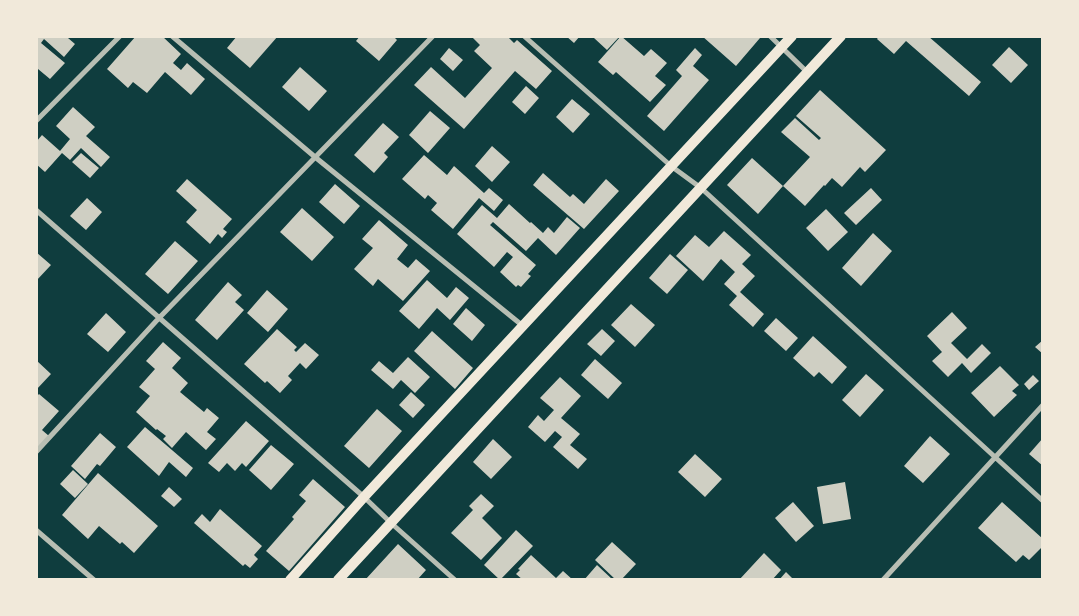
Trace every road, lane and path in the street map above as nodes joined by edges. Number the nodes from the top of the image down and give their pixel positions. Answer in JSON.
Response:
{"nodes":[{"id":1,"x":120,"y":36,"type":"edge"},
{"id":2,"x":172,"y":36,"type":"edge"},
{"id":3,"x":433,"y":36,"type":"edge"},
{"id":4,"x":524,"y":36,"type":"edge"},
{"id":5,"x":770,"y":36,"type":"edge"},
{"id":6,"x":792,"y":36,"type":"edge"},
{"id":7,"x":841,"y":36,"type":"edge"},
{"id":8,"x":782,"y":47,"type":"junction"},
{"id":9,"x":807,"y":72,"type":"junction"},
{"id":10,"x":36,"y":122,"type":"edge"},
{"id":11,"x":315,"y":157,"type":"junction"},
{"id":12,"x":671,"y":166,"type":"junction"},
{"id":13,"x":700,"y":188,"type":"junction"},
{"id":14,"x":36,"y":210,"type":"edge"},
{"id":15,"x":159,"y":318,"type":"junction"},
{"id":16,"x":523,"y":326,"type":"junction"},
{"id":17,"x":1043,"y":405,"type":"edge"},
{"id":18,"x":36,"y":452,"type":"edge"},
{"id":19,"x":995,"y":458,"type":"junction"},
{"id":20,"x":364,"y":496,"type":"junction"},
{"id":21,"x":1043,"y":501,"type":"edge"},
{"id":22,"x":391,"y":523,"type":"junction"},
{"id":23,"x":36,"y":530,"type":"edge"},
{"id":24,"x":94,"y":580,"type":"edge"},
{"id":25,"x":290,"y":580,"type":"edge"},
{"id":26,"x":338,"y":580,"type":"edge"},
{"id":27,"x":455,"y":580,"type":"edge"},
{"id":28,"x":883,"y":580,"type":"edge"}],
"edges":[{"from":1,"to":10,"type":"street"},
{"from":2,"to":11,"type":"street"},
{"from":3,"to":11,"type":"street"},
{"from":4,"to":12,"type":"street"},
{"from":5,"to":8,"type":"street"},
{"from":6,"to":8,"type":"main road"},
{"from":7,"to":9,"type":"main road"},
{"from":8,"to":9,"type":"street"},
{"from":8,"to":12,"type":"main road"},
{"from":9,"to":13,"type":"main road"},
{"from":11,"to":15,"type":"street"},
{"from":11,"to":16,"type":"street"},
{"from":12,"to":13,"type":"street"},
{"from":12,"to":16,"type":"main road"},
{"from":13,"to":19,"type":"street"},
{"from":13,"to":22,"type":"main road"},
{"from":14,"to":15,"type":"street"},
{"from":15,"to":18,"type":"street"},
{"from":15,"to":20,"type":"street"},
{"from":16,"to":20,"type":"main road"},
{"from":17,"to":19,"type":"street"},
{"from":19,"to":21,"type":"street"},
{"from":19,"to":28,"type":"street"},
{"from":20,"to":22,"type":"street"},
{"from":20,"to":25,"type":"main road"},
{"from":22,"to":26,"type":"main road"},
{"from":22,"to":27,"type":"street"},
{"from":23,"to":24,"type":"street"}]}
